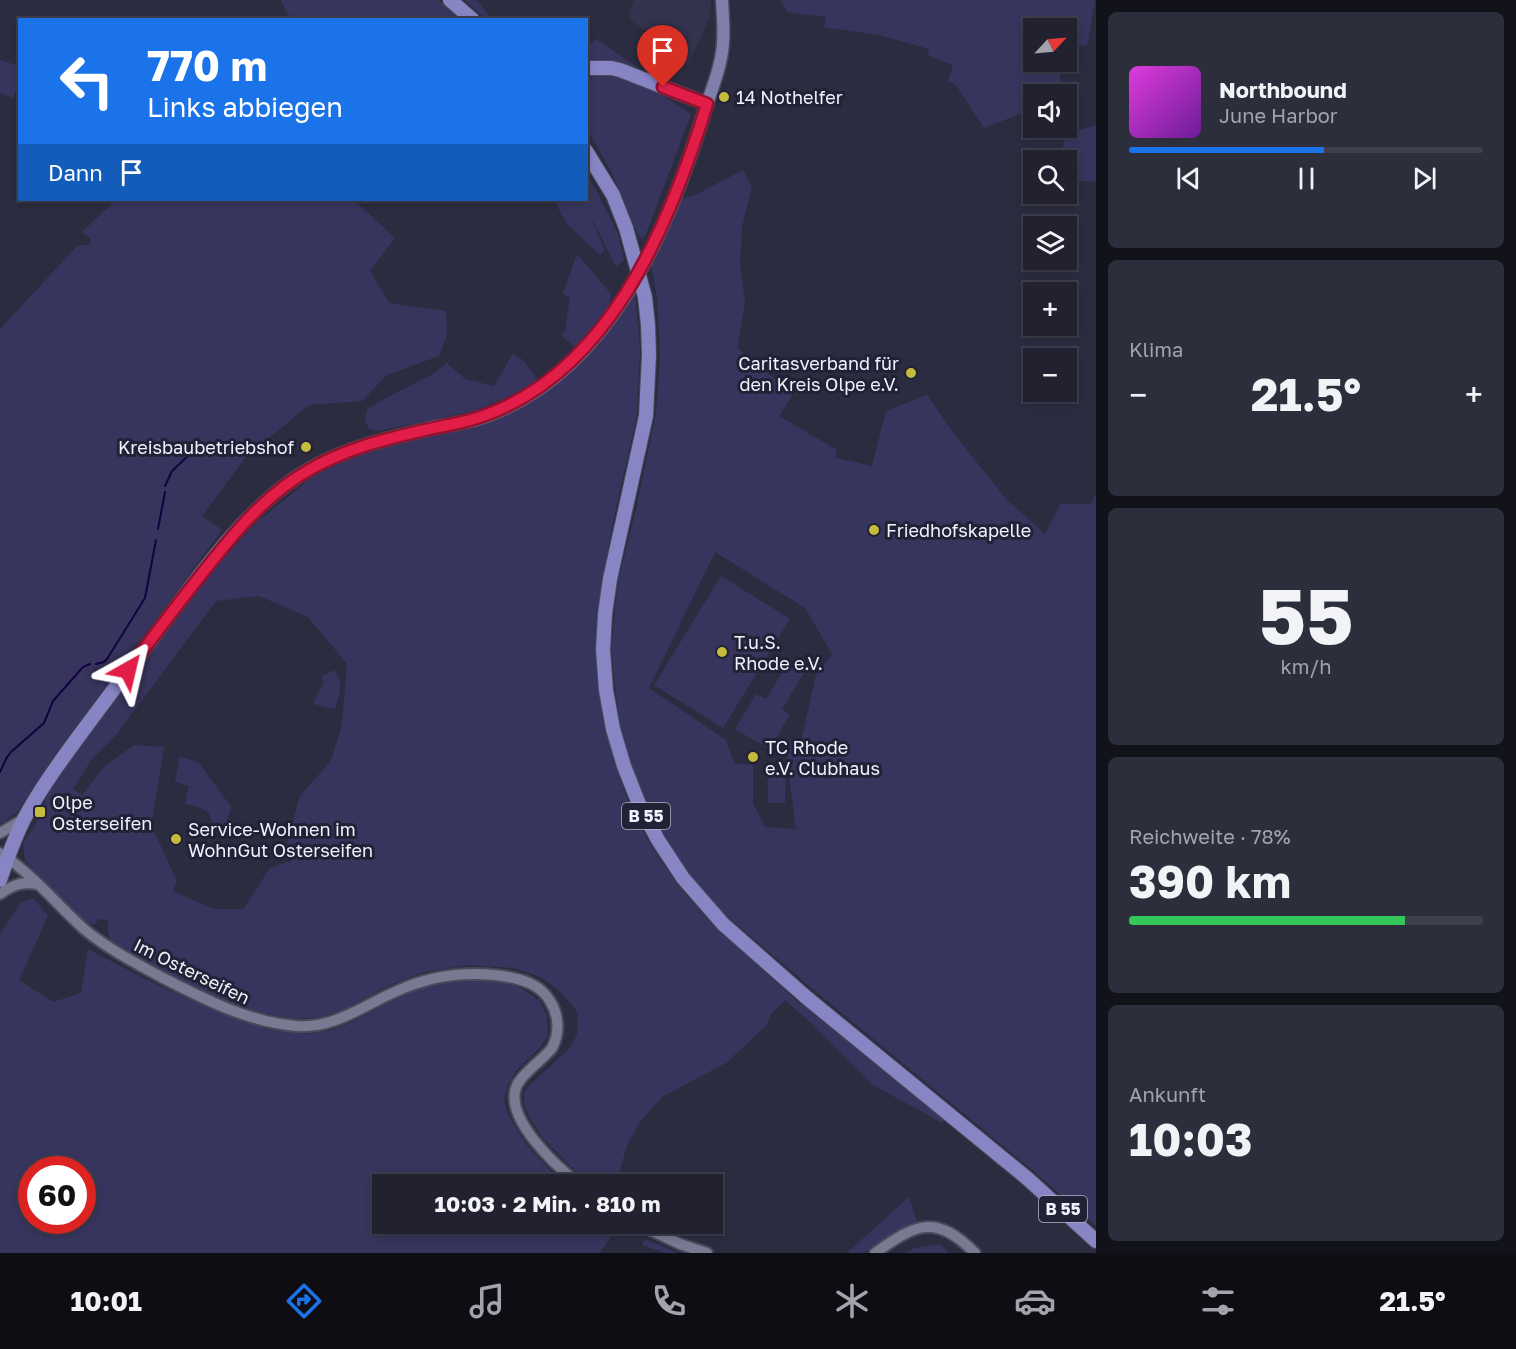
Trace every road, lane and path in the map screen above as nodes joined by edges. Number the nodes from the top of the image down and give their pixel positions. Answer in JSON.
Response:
{"nodes":[{"id":1,"x":450,"y":0,"type":"edge"},
{"id":2,"x":722,"y":0,"type":"edge"},
{"id":3,"x":471,"y":18,"type":"edge"},
{"id":4,"x":590,"y":69,"type":"edge"},
{"id":5,"x":707,"y":104,"type":"junction"},
{"id":6,"x":588,"y":154,"type":"edge"},
{"id":7,"x":24,"y":819,"type":"junction"},
{"id":8,"x":0,"y":833,"type":"edge"},
{"id":9,"x":4,"y":855,"type":"edge"},
{"id":10,"x":0,"y":880,"type":"edge"},
{"id":11,"x":39,"y":884,"type":"junction"},
{"id":12,"x":0,"y":894,"type":"edge"},
{"id":13,"x":567,"y":1174,"type":"edge"},
{"id":14,"x":658,"y":1234,"type":"edge"},
{"id":15,"x":1096,"y":1241,"type":"edge"},
{"id":16,"x":707,"y":1253,"type":"edge"},
{"id":17,"x":875,"y":1253,"type":"edge"},
{"id":18,"x":975,"y":1253,"type":"edge"}],
"edges":[{"from":1,"to":3,"type":"main road"},
{"from":2,"to":5,"type":"main road"},
{"from":4,"to":5,"type":"main road"},
{"from":5,"to":7,"type":"main road"},
{"from":6,"to":15,"type":"main road","number":"B 55","bridge":true},
{"from":7,"to":8,"type":"street"},
{"from":7,"to":9,"type":"main road"},
{"from":9,"to":10,"type":"main road"},
{"from":9,"to":11,"type":"street","name":"Im Osterseifen"},
{"from":11,"to":12,"type":"street"},
{"from":11,"to":13,"type":"street","name":"Im Osterseifen"},
{"from":14,"to":16,"type":"street"},
{"from":17,"to":18,"type":"street"}]}
